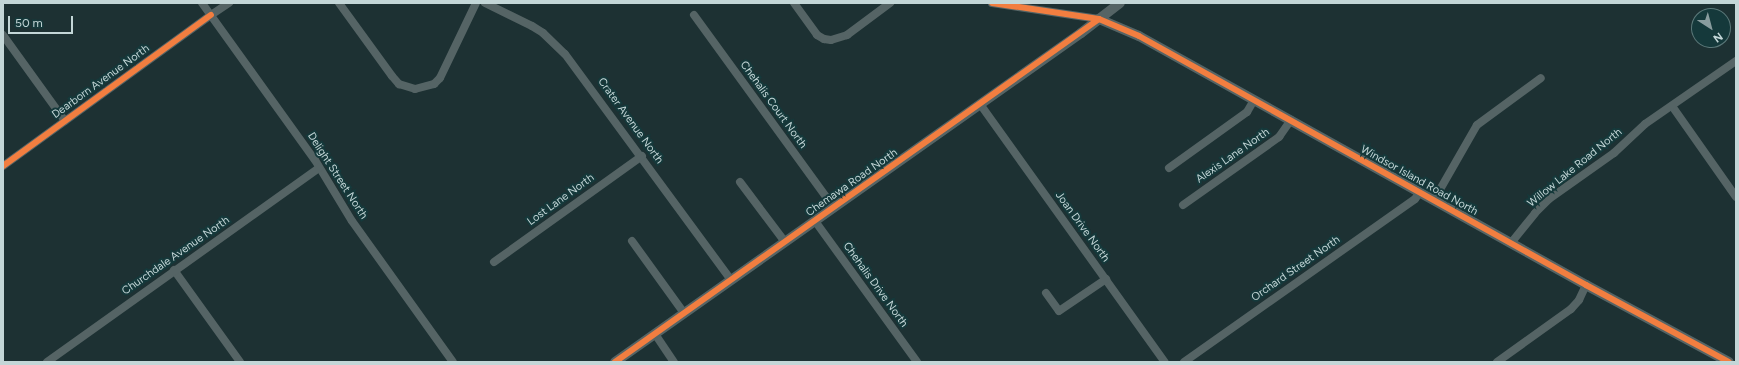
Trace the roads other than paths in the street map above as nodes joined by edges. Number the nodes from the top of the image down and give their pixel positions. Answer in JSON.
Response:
{"nodes":[{"id":1,"x":202,"y":3,"type":"edge"},
{"id":2,"x":229,"y":3,"type":"edge"},
{"id":3,"x":339,"y":3,"type":"edge"},
{"id":4,"x":476,"y":3,"type":"edge"},
{"id":5,"x":485,"y":3,"type":"edge"},
{"id":6,"x":794,"y":3,"type":"edge"},
{"id":7,"x":890,"y":3,"type":"edge"},
{"id":8,"x":992,"y":3,"type":"edge"},
{"id":9,"x":1120,"y":3,"type":"edge"},
{"id":10,"x":211,"y":14,"type":"junction"},
{"id":11,"x":694,"y":15,"type":"dead end"},
{"id":12,"x":1099,"y":19,"type":"junction"},
{"id":13,"x":3,"y":35,"type":"edge"},
{"id":14,"x":1736,"y":61,"type":"edge"},
{"id":15,"x":1541,"y":78,"type":"dead end"},
{"id":16,"x":1254,"y":100,"type":"junction"},
{"id":17,"x":980,"y":104,"type":"junction"},
{"id":18,"x":1672,"y":106,"type":"junction"},
{"id":19,"x":1291,"y":120,"type":"junction"},
{"id":20,"x":65,"y":121,"type":"junction"},
{"id":21,"x":642,"y":156,"type":"junction"},
{"id":22,"x":3,"y":166,"type":"edge"},
{"id":23,"x":319,"y":168,"type":"junction"},
{"id":24,"x":1169,"y":168,"type":"dead end"},
{"id":25,"x":740,"y":182,"type":"dead end"},
{"id":26,"x":1420,"y":192,"type":"junction"},
{"id":27,"x":1736,"y":197,"type":"edge"},
{"id":28,"x":1434,"y":200,"type":"junction"},
{"id":29,"x":1183,"y":205,"type":"dead end"},
{"id":30,"x":834,"y":208,"type":"junction"},
{"id":31,"x":816,"y":221,"type":"junction"},
{"id":32,"x":632,"y":240,"type":"dead end"},
{"id":33,"x":786,"y":242,"type":"junction"},
{"id":34,"x":1511,"y":243,"type":"junction"},
{"id":35,"x":494,"y":262,"type":"dead end"},
{"id":36,"x":174,"y":270,"type":"junction"},
{"id":37,"x":1106,"y":279,"type":"junction"},
{"id":38,"x":731,"y":280,"type":"junction"},
{"id":39,"x":1586,"y":285,"type":"junction"},
{"id":40,"x":1046,"y":293,"type":"dead end"},
{"id":41,"x":684,"y":313,"type":"junction"},
{"id":42,"x":654,"y":334,"type":"junction"},
{"id":43,"x":239,"y":360,"type":"edge"},
{"id":44,"x":47,"y":362,"type":"edge"},
{"id":45,"x":453,"y":362,"type":"edge"},
{"id":46,"x":615,"y":362,"type":"edge"},
{"id":47,"x":674,"y":362,"type":"edge"},
{"id":48,"x":917,"y":362,"type":"edge"},
{"id":49,"x":1165,"y":362,"type":"edge"},
{"id":50,"x":1184,"y":362,"type":"edge"},
{"id":51,"x":1496,"y":362,"type":"edge"},
{"id":52,"x":1729,"y":362,"type":"edge"}],
"edges":[{"from":1,"to":10,"type":"street","name":"Delight Street North"},
{"from":2,"to":10,"type":"street","name":"Dearborn Avenue North"},
{"from":3,"to":4,"type":"street"},
{"from":5,"to":21,"type":"street","name":"Crater Avenue North"},
{"from":6,"to":7,"type":"street"},
{"from":8,"to":12,"type":"street"},
{"from":9,"to":12,"type":"street","name":"Chemawa Road North"},
{"from":10,"to":20,"type":"street","name":"Dearborn Avenue North"},
{"from":10,"to":23,"type":"street","name":"Delight Street North"},
{"from":11,"to":30,"type":"street","name":"Chehalis Court North"},
{"from":12,"to":16,"type":"street","name":"Windsor Island Road North"},
{"from":12,"to":17,"type":"street","name":"Chemawa Road North"},
{"from":13,"to":20,"type":"street"},
{"from":14,"to":18,"type":"street","name":"Willow Lake Road North"},
{"from":15,"to":28,"type":"street"},
{"from":16,"to":19,"type":"street","name":"Windsor Island Road North"},
{"from":16,"to":24,"type":"street"},
{"from":17,"to":30,"type":"street","name":"Chemawa Road North"},
{"from":17,"to":37,"type":"street","name":"Joan Drive North"},
{"from":18,"to":27,"type":"street"},
{"from":18,"to":34,"type":"street","name":"Willow Lake Road North"},
{"from":19,"to":26,"type":"street","name":"Windsor Island Road North"},
{"from":19,"to":29,"type":"street","name":"Alexis Lane North"},
{"from":20,"to":22,"type":"street","name":"Dearborn Avenue North"},
{"from":21,"to":35,"type":"street","name":"Lost Lane North"},
{"from":21,"to":38,"type":"street","name":"Crater Avenue North"},
{"from":23,"to":36,"type":"street","name":"Churchdale Avenue North"},
{"from":23,"to":45,"type":"street","name":"Delight Street North"},
{"from":25,"to":33,"type":"street"},
{"from":26,"to":28,"type":"street","name":"Windsor Island Road North"},
{"from":26,"to":50,"type":"street","name":"Orchard Street North"},
{"from":28,"to":34,"type":"street","name":"Windsor Island Road North"},
{"from":30,"to":31,"type":"street","name":"Chemawa Road North"},
{"from":31,"to":33,"type":"street","name":"Chemawa Road North"},
{"from":31,"to":48,"type":"street","name":"Chehalis Drive North"},
{"from":32,"to":41,"type":"street"},
{"from":33,"to":38,"type":"street","name":"Chemawa Road North"},
{"from":34,"to":39,"type":"street","name":"Windsor Island Road North"},
{"from":36,"to":43,"type":"street"},
{"from":36,"to":44,"type":"street","name":"Churchdale Avenue North"},
{"from":37,"to":40,"type":"street"},
{"from":37,"to":49,"type":"street","name":"Joan Drive North"},
{"from":38,"to":41,"type":"street","name":"Chemawa Road North"},
{"from":39,"to":51,"type":"street"},
{"from":39,"to":52,"type":"street","name":"Windsor Island Road North"},
{"from":41,"to":42,"type":"street","name":"Chemawa Road North"},
{"from":42,"to":46,"type":"street","name":"Chemawa Road North"},
{"from":42,"to":47,"type":"street"}]}
